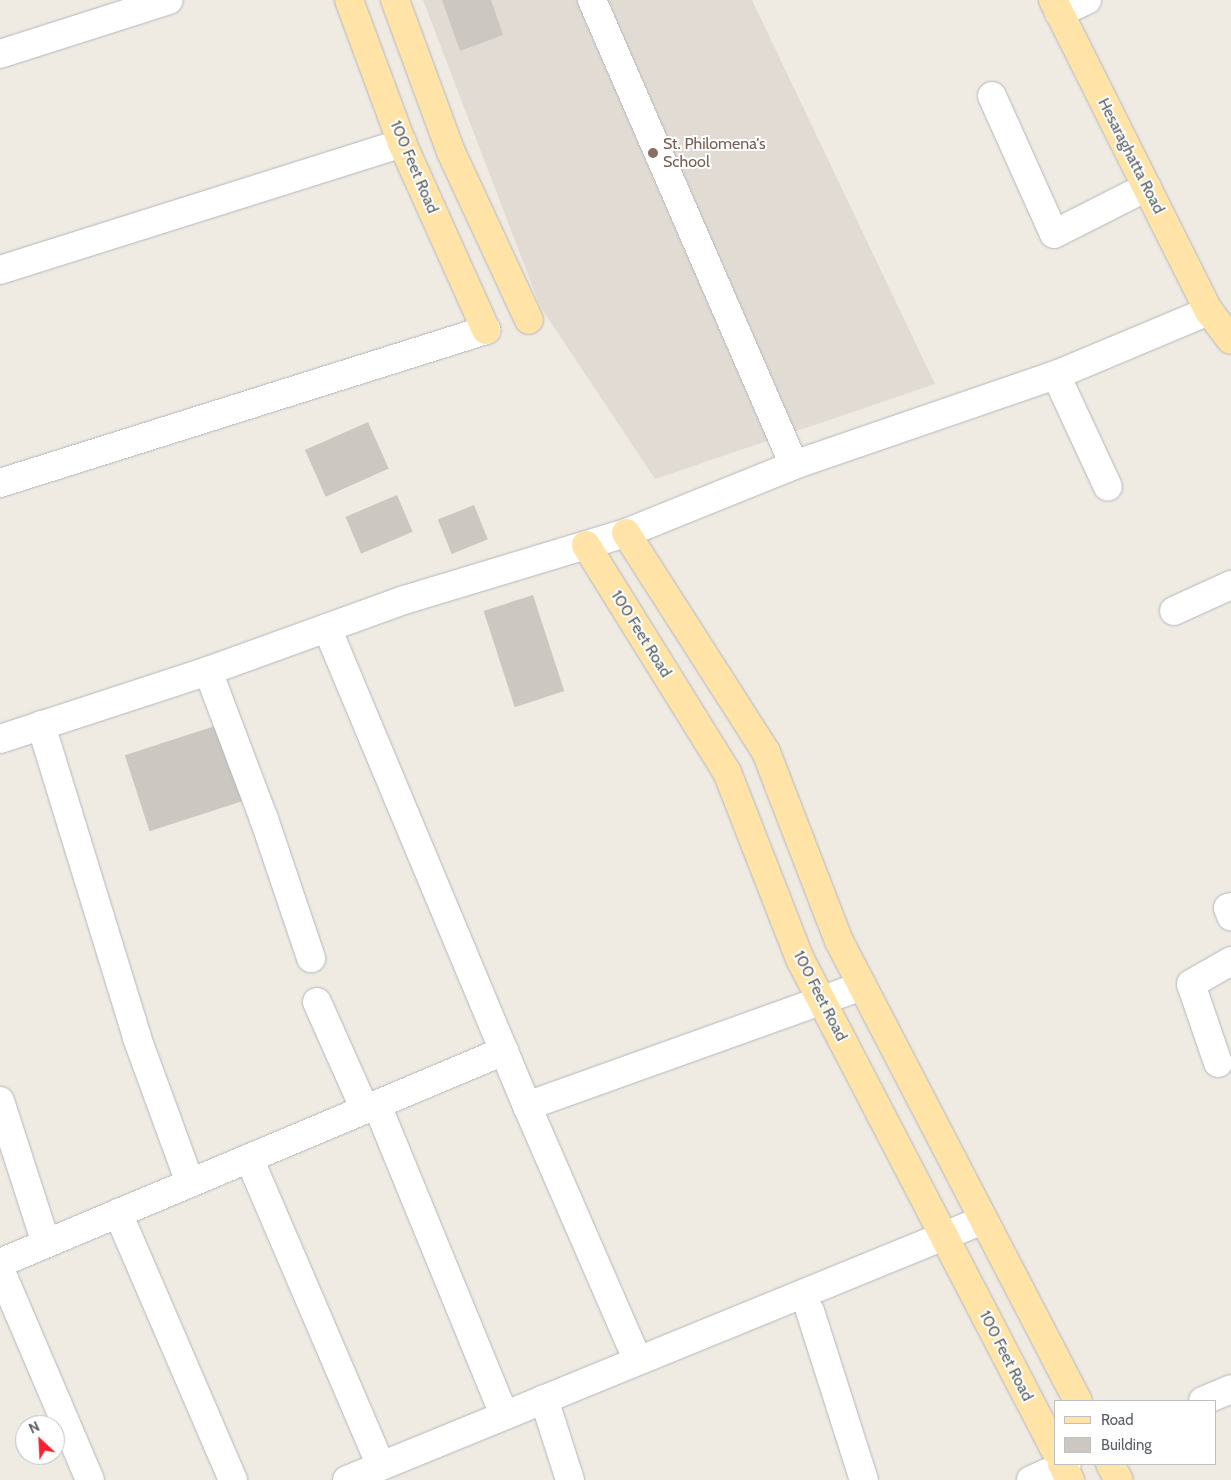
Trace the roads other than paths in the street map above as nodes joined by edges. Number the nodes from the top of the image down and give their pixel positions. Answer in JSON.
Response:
{"nodes":[{"id":1,"x":169,"y":0,"type":"edge"},
{"id":2,"x":349,"y":0,"type":"edge"},
{"id":3,"x":395,"y":0,"type":"edge"},
{"id":4,"x":592,"y":0,"type":"edge"},
{"id":5,"x":1087,"y":0,"type":"edge"},
{"id":6,"x":1056,"y":6,"type":"edge"},
{"id":7,"x":0,"y":54,"type":"edge"},
{"id":8,"x":992,"y":96,"type":"dead end"},
{"id":9,"x":402,"y":143,"type":"junction"},
{"id":10,"x":1147,"y":188,"type":"junction"},
{"id":11,"x":0,"y":270,"type":"edge"},
{"id":12,"x":1209,"y":311,"type":"junction"},
{"id":13,"x":529,"y":320,"type":"dead end"},
{"id":14,"x":486,"y":330,"type":"joint"},
{"id":15,"x":1231,"y":340,"type":"edge"},
{"id":16,"x":1056,"y":375,"type":"junction"},
{"id":17,"x":794,"y":465,"type":"junction"},
{"id":18,"x":0,"y":483,"type":"edge"},
{"id":19,"x":1108,"y":487,"type":"dead end"},
{"id":20,"x":626,"y":533,"type":"junction"},
{"id":21,"x":586,"y":545,"type":"junction"},
{"id":22,"x":1231,"y":585,"type":"edge"},
{"id":23,"x":1174,"y":611,"type":"dead end"},
{"id":24,"x":327,"y":628,"type":"junction"},
{"id":25,"x":208,"y":671,"type":"junction"},
{"id":26,"x":41,"y":725,"type":"junction"},
{"id":27,"x":0,"y":739,"type":"edge"},
{"id":28,"x":1231,"y":907,"type":"edge"},
{"id":29,"x":1231,"y":916,"type":"edge"},
{"id":30,"x":310,"y":958,"type":"dead end"},
{"id":31,"x":1231,"y":961,"type":"edge"},
{"id":32,"x":862,"y":986,"type":"junction"},
{"id":33,"x":821,"y":1000,"type":"junction"},
{"id":34,"x":317,"y":1002,"type":"dead end"},
{"id":35,"x":504,"y":1051,"type":"junction"},
{"id":36,"x":1218,"y":1063,"type":"dead end"},
{"id":37,"x":0,"y":1101,"type":"edge"},
{"id":38,"x":527,"y":1106,"type":"junction"},
{"id":39,"x":371,"y":1107,"type":"junction"},
{"id":40,"x":249,"y":1158,"type":"junction"},
{"id":41,"x":190,"y":1183,"type":"junction"},
{"id":42,"x":118,"y":1213,"type":"junction"},
{"id":43,"x":983,"y":1220,"type":"junction"},
{"id":44,"x":944,"y":1236,"type":"junction"},
{"id":45,"x":46,"y":1243,"type":"junction"},
{"id":46,"x":0,"y":1263,"type":"edge"},
{"id":47,"x":0,"y":1269,"type":"edge"},
{"id":48,"x":810,"y":1310,"type":"dead end"},
{"id":49,"x":638,"y":1360,"type":"junction"},
{"id":50,"x":1231,"y":1389,"type":"edge"},
{"id":51,"x":544,"y":1399,"type":"junction"},
{"id":52,"x":1077,"y":1400,"type":"edge"},
{"id":53,"x":1205,"y":1400,"type":"edge"},
{"id":54,"x":504,"y":1416,"type":"junction"},
{"id":55,"x":1054,"y":1447,"type":"edge"},
{"id":56,"x":1061,"y":1465,"type":"edge"},
{"id":57,"x":1111,"y":1465,"type":"edge"},
{"id":58,"x":397,"y":1468,"type":"edge"},
{"id":59,"x":90,"y":1480,"type":"edge"},
{"id":60,"x":234,"y":1480,"type":"edge"},
{"id":61,"x":347,"y":1480,"type":"edge"},
{"id":62,"x":570,"y":1480,"type":"edge"},
{"id":63,"x":864,"y":1480,"type":"edge"},
{"id":64,"x":1031,"y":1480,"type":"edge"},
{"id":65,"x":1119,"y":1480,"type":"edge"}],
"edges":[{"from":1,"to":7,"type":"street"},
{"from":2,"to":9,"type":"main road","name":"100 Feet Road"},
{"from":3,"to":13,"type":"main road"},
{"from":4,"to":17,"type":"street"},
{"from":5,"to":6,"type":"street"},
{"from":6,"to":10,"type":"main road","name":"Hesaraghatta Road"},
{"from":8,"to":10,"type":"street"},
{"from":9,"to":11,"type":"street"},
{"from":9,"to":14,"type":"main road","name":"100 Feet Road"},
{"from":10,"to":12,"type":"main road","name":"Hesaraghatta Road"},
{"from":12,"to":15,"type":"main road","name":"Hesaraghatta Road"},
{"from":12,"to":16,"type":"street"},
{"from":14,"to":18,"type":"street"},
{"from":16,"to":17,"type":"street"},
{"from":16,"to":19,"type":"street"},
{"from":17,"to":20,"type":"street"},
{"from":20,"to":21,"type":"street"},
{"from":20,"to":32,"type":"main road"},
{"from":21,"to":24,"type":"street"},
{"from":21,"to":33,"type":"main road","name":"100 Feet Road"},
{"from":22,"to":23,"type":"street"},
{"from":24,"to":25,"type":"street"},
{"from":24,"to":35,"type":"street"},
{"from":25,"to":26,"type":"street"},
{"from":25,"to":30,"type":"street"},
{"from":26,"to":27,"type":"street"},
{"from":26,"to":41,"type":"street"},
{"from":28,"to":29,"type":"street"},
{"from":31,"to":36,"type":"street"},
{"from":32,"to":33,"type":"street"},
{"from":32,"to":43,"type":"main road"},
{"from":33,"to":38,"type":"street"},
{"from":33,"to":44,"type":"main road","name":"100 Feet Road"},
{"from":34,"to":39,"type":"street"},
{"from":35,"to":38,"type":"street"},
{"from":35,"to":39,"type":"street"},
{"from":37,"to":45,"type":"street"},
{"from":38,"to":49,"type":"street"},
{"from":39,"to":40,"type":"street"},
{"from":39,"to":54,"type":"street"},
{"from":40,"to":41,"type":"street"},
{"from":40,"to":58,"type":"street"},
{"from":41,"to":42,"type":"street"},
{"from":42,"to":45,"type":"street"},
{"from":42,"to":60,"type":"street"},
{"from":43,"to":44,"type":"street"},
{"from":43,"to":52,"type":"main road"},
{"from":44,"to":49,"type":"street"},
{"from":44,"to":55,"type":"main road","name":"100 Feet Road"},
{"from":45,"to":46,"type":"street"},
{"from":47,"to":59,"type":"street"},
{"from":48,"to":63,"type":"street"},
{"from":49,"to":51,"type":"street"},
{"from":50,"to":53,"type":"street"},
{"from":51,"to":54,"type":"street"},
{"from":51,"to":62,"type":"street"},
{"from":54,"to":58,"type":"street"},
{"from":56,"to":64,"type":"street"},
{"from":57,"to":65,"type":"main road"},
{"from":58,"to":61,"type":"street"}]}
